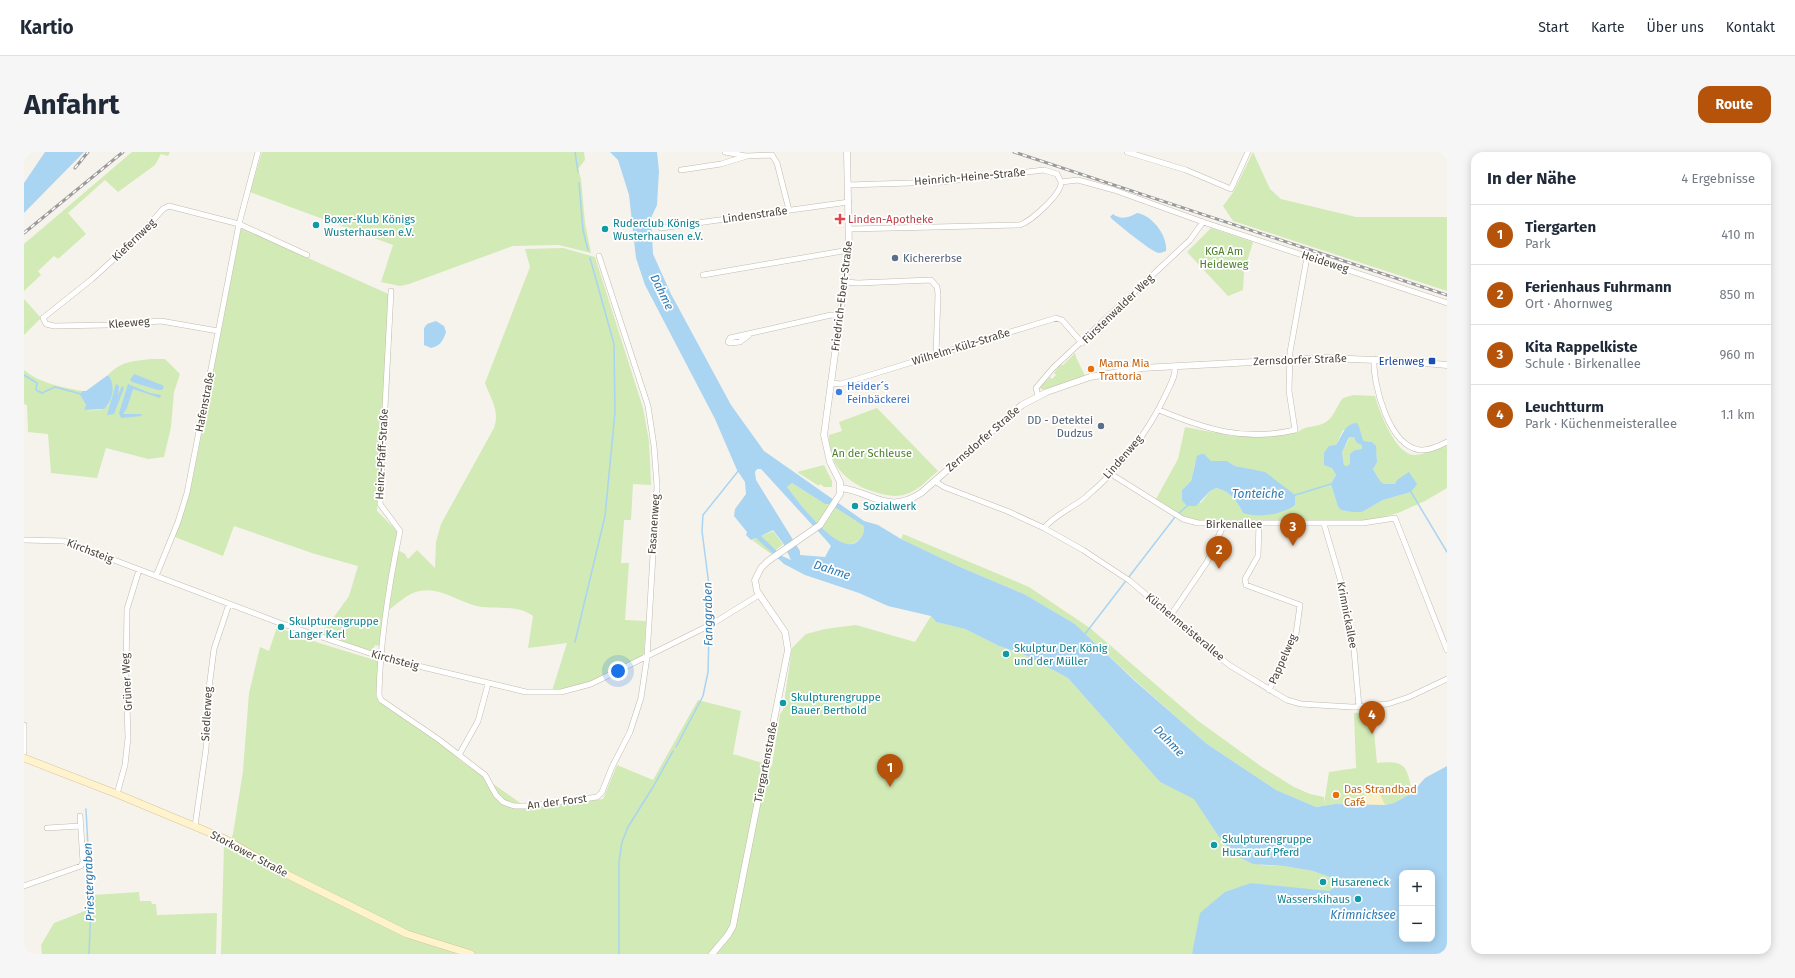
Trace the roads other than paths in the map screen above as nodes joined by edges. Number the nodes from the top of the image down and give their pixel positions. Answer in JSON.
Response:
{"nodes":[{"id":1,"x":258,"y":152,"type":"edge"},
{"id":2,"x":725,"y":152,"type":"edge"},
{"id":3,"x":847,"y":152,"type":"edge"},
{"id":4,"x":1127,"y":152,"type":"edge"},
{"id":5,"x":1248,"y":152,"type":"edge"},
{"id":6,"x":747,"y":156,"type":"junction"},
{"id":7,"x":681,"y":170,"type":"dead end"},
{"id":8,"x":1061,"y":182,"type":"junction"},
{"id":9,"x":848,"y":185,"type":"junction"},
{"id":10,"x":849,"y":202,"type":"junction"},
{"id":11,"x":789,"y":210,"type":"junction"},
{"id":12,"x":1203,"y":222,"type":"junction"},
{"id":13,"x":239,"y":224,"type":"junction"},
{"id":14,"x":662,"y":228,"type":"dead end"},
{"id":15,"x":850,"y":229,"type":"junction"},
{"id":16,"x":849,"y":250,"type":"junction"},
{"id":17,"x":307,"y":256,"type":"dead end"},
{"id":18,"x":599,"y":256,"type":"dead end"},
{"id":19,"x":1307,"y":257,"type":"junction"},
{"id":20,"x":703,"y":275,"type":"dead end"},
{"id":21,"x":845,"y":282,"type":"junction"},
{"id":22,"x":391,"y":291,"type":"dead end"},
{"id":23,"x":1447,"y":303,"type":"edge"},
{"id":24,"x":840,"y":316,"type":"junction"},
{"id":25,"x":43,"y":318,"type":"joint"},
{"id":26,"x":218,"y":331,"type":"junction"},
{"id":27,"x":749,"y":335,"type":"dead end"},
{"id":28,"x":1082,"y":343,"type":"junction"},
{"id":29,"x":936,"y":355,"type":"junction"},
{"id":30,"x":1374,"y":359,"type":"junction"},
{"id":31,"x":1290,"y":360,"type":"junction"},
{"id":32,"x":1447,"y":365,"type":"edge"},
{"id":33,"x":1176,"y":366,"type":"junction"},
{"id":34,"x":830,"y":384,"type":"junction"},
{"id":35,"x":1038,"y":396,"type":"junction"},
{"id":36,"x":1159,"y":410,"type":"junction"},
{"id":37,"x":1447,"y":442,"type":"edge"},
{"id":38,"x":1111,"y":474,"type":"junction"},
{"id":39,"x":935,"y":481,"type":"junction"},
{"id":40,"x":841,"y":488,"type":"junction"},
{"id":41,"x":1224,"y":524,"type":"junction"},
{"id":42,"x":1258,"y":524,"type":"junction"},
{"id":43,"x":1324,"y":524,"type":"junction"},
{"id":44,"x":1044,"y":528,"type":"junction"},
{"id":45,"x":24,"y":540,"type":"edge"},
{"id":46,"x":139,"y":570,"type":"junction"},
{"id":47,"x":156,"y":576,"type":"junction"},
{"id":48,"x":759,"y":595,"type":"junction"},
{"id":49,"x":229,"y":604,"type":"junction"},
{"id":50,"x":1171,"y":615,"type":"junction"},
{"id":51,"x":1447,"y":650,"type":"edge"},
{"id":52,"x":381,"y":657,"type":"junction"},
{"id":53,"x":647,"y":657,"type":"junction"},
{"id":54,"x":1447,"y":678,"type":"edge"},
{"id":55,"x":488,"y":684,"type":"junction"},
{"id":56,"x":1269,"y":690,"type":"junction"},
{"id":57,"x":1359,"y":708,"type":"junction"},
{"id":58,"x":24,"y":725,"type":"edge"},
{"id":59,"x":24,"y":752,"type":"edge"},
{"id":60,"x":459,"y":755,"type":"junction"},
{"id":61,"x":24,"y":758,"type":"edge"},
{"id":62,"x":602,"y":792,"type":"joint"},
{"id":63,"x":117,"y":794,"type":"junction"},
{"id":64,"x":80,"y":816,"type":"dead end"},
{"id":65,"x":80,"y":826,"type":"junction"},
{"id":66,"x":195,"y":826,"type":"junction"},
{"id":67,"x":47,"y":828,"type":"dead end"},
{"id":68,"x":24,"y":886,"type":"edge"},
{"id":69,"x":471,"y":954,"type":"edge"},
{"id":70,"x":712,"y":954,"type":"edge"}],
"edges":[{"from":1,"to":13,"type":"street","name":"Hafenstraße"},
{"from":2,"to":6,"type":"street"},
{"from":3,"to":9,"type":"street","name":"Friedrich-Ebert-Straße"},
{"from":4,"to":5,"type":"street"},
{"from":6,"to":7,"type":"street"},
{"from":6,"to":11,"type":"street"},
{"from":8,"to":9,"type":"street","name":"Heinrich-Heine-Straße"},
{"from":8,"to":12,"type":"street"},
{"from":8,"to":15,"type":"street"},
{"from":9,"to":10,"type":"street","name":"Friedrich-Ebert-Straße"},
{"from":10,"to":11,"type":"street","name":"Lindenstraße"},
{"from":10,"to":15,"type":"street","name":"Friedrich-Ebert-Straße"},
{"from":11,"to":14,"type":"street","name":"Lindenstraße"},
{"from":12,"to":19,"type":"street","name":"Heideweg"},
{"from":12,"to":28,"type":"street","name":"Fürstenwalder Weg"},
{"from":13,"to":17,"type":"street"},
{"from":13,"to":25,"type":"street","name":"Kiefernweg"},
{"from":13,"to":26,"type":"street","name":"Hafenstraße"},
{"from":15,"to":16,"type":"street","name":"Friedrich-Ebert-Straße"},
{"from":16,"to":20,"type":"street"},
{"from":16,"to":21,"type":"street","name":"Friedrich-Ebert-Straße"},
{"from":18,"to":53,"type":"street","name":"Fasanenweg"},
{"from":19,"to":23,"type":"street","name":"Heideweg"},
{"from":19,"to":31,"type":"street"},
{"from":21,"to":24,"type":"street","name":"Friedrich-Ebert-Straße"},
{"from":21,"to":29,"type":"street"},
{"from":22,"to":52,"type":"street","name":"Heinz-Pfaff-Straße"},
{"from":24,"to":27,"type":"street"},
{"from":24,"to":34,"type":"street","name":"Friedrich-Ebert-Straße"},
{"from":25,"to":26,"type":"street","name":"Kleeweg"},
{"from":26,"to":47,"type":"street","name":"Hafenstraße"},
{"from":28,"to":29,"type":"street","name":"Wilhelm-Külz-Straße"},
{"from":28,"to":35,"type":"street","name":"Fürstenwalder Weg"},
{"from":29,"to":34,"type":"street","name":"Wilhelm-Külz-Straße"},
{"from":30,"to":31,"type":"street","name":"Zernsdorfer Straße"},
{"from":30,"to":32,"type":"street","name":"Zernsdorfer Straße"},
{"from":30,"to":37,"type":"street"},
{"from":31,"to":33,"type":"street","name":"Zernsdorfer Straße"},
{"from":31,"to":36,"type":"street"},
{"from":33,"to":35,"type":"street","name":"Zernsdorfer Straße"},
{"from":33,"to":36,"type":"street","name":"Lindenweg"},
{"from":34,"to":40,"type":"street","name":"Friedrich-Ebert-Straße"},
{"from":35,"to":39,"type":"street","name":"Zernsdorfer Straße"},
{"from":36,"to":38,"type":"street","name":"Lindenweg"},
{"from":38,"to":41,"type":"street","name":"Birkenallee"},
{"from":38,"to":44,"type":"street","name":"Lindenweg"},
{"from":39,"to":40,"type":"street","name":"Zernsdorfer Straße"},
{"from":39,"to":44,"type":"street","name":"Küchenmeisterallee"},
{"from":40,"to":48,"type":"street","name":"Tiergartenstraße"},
{"from":41,"to":42,"type":"street","name":"Birkenallee"},
{"from":41,"to":50,"type":"street"},
{"from":42,"to":43,"type":"street","name":"Birkenallee"},
{"from":42,"to":56,"type":"street","name":"Pappelweg"},
{"from":43,"to":51,"type":"street","name":"Birkenallee"},
{"from":43,"to":57,"type":"street","name":"Krimnickallee"},
{"from":44,"to":50,"type":"street","name":"Küchenmeisterallee"},
{"from":45,"to":46,"type":"street","name":"Kirchsteig"},
{"from":46,"to":47,"type":"street","name":"Kirchsteig"},
{"from":46,"to":63,"type":"street","name":"Grüner Weg"},
{"from":47,"to":49,"type":"street","name":"Kirchsteig"},
{"from":48,"to":53,"type":"street","name":"Kirchsteig"},
{"from":48,"to":70,"type":"street","name":"Tiergartenstraße"},
{"from":49,"to":52,"type":"street","name":"Kirchsteig"},
{"from":49,"to":66,"type":"street","name":"Siedlerweg"},
{"from":50,"to":56,"type":"street","name":"Küchenmeisterallee"},
{"from":52,"to":55,"type":"street","name":"Kirchsteig"},
{"from":52,"to":60,"type":"street","name":"An der Forst"},
{"from":53,"to":55,"type":"street","name":"Kirchsteig"},
{"from":53,"to":62,"type":"street","name":"Fasanenweg"},
{"from":54,"to":57,"type":"street","name":"Küchenmeisterallee"},
{"from":55,"to":60,"type":"street"},
{"from":56,"to":57,"type":"street","name":"Küchenmeisterallee"},
{"from":58,"to":59,"type":"street"},
{"from":60,"to":62,"type":"street","name":"An der Forst"},
{"from":61,"to":63,"type":"main road","name":"Storkower Straße"},
{"from":63,"to":66,"type":"main road","name":"Storkower Straße"},
{"from":64,"to":65,"type":"street"},
{"from":65,"to":67,"type":"street"},
{"from":65,"to":68,"type":"street"},
{"from":66,"to":69,"type":"main road","name":"Storkower Straße"}]}
